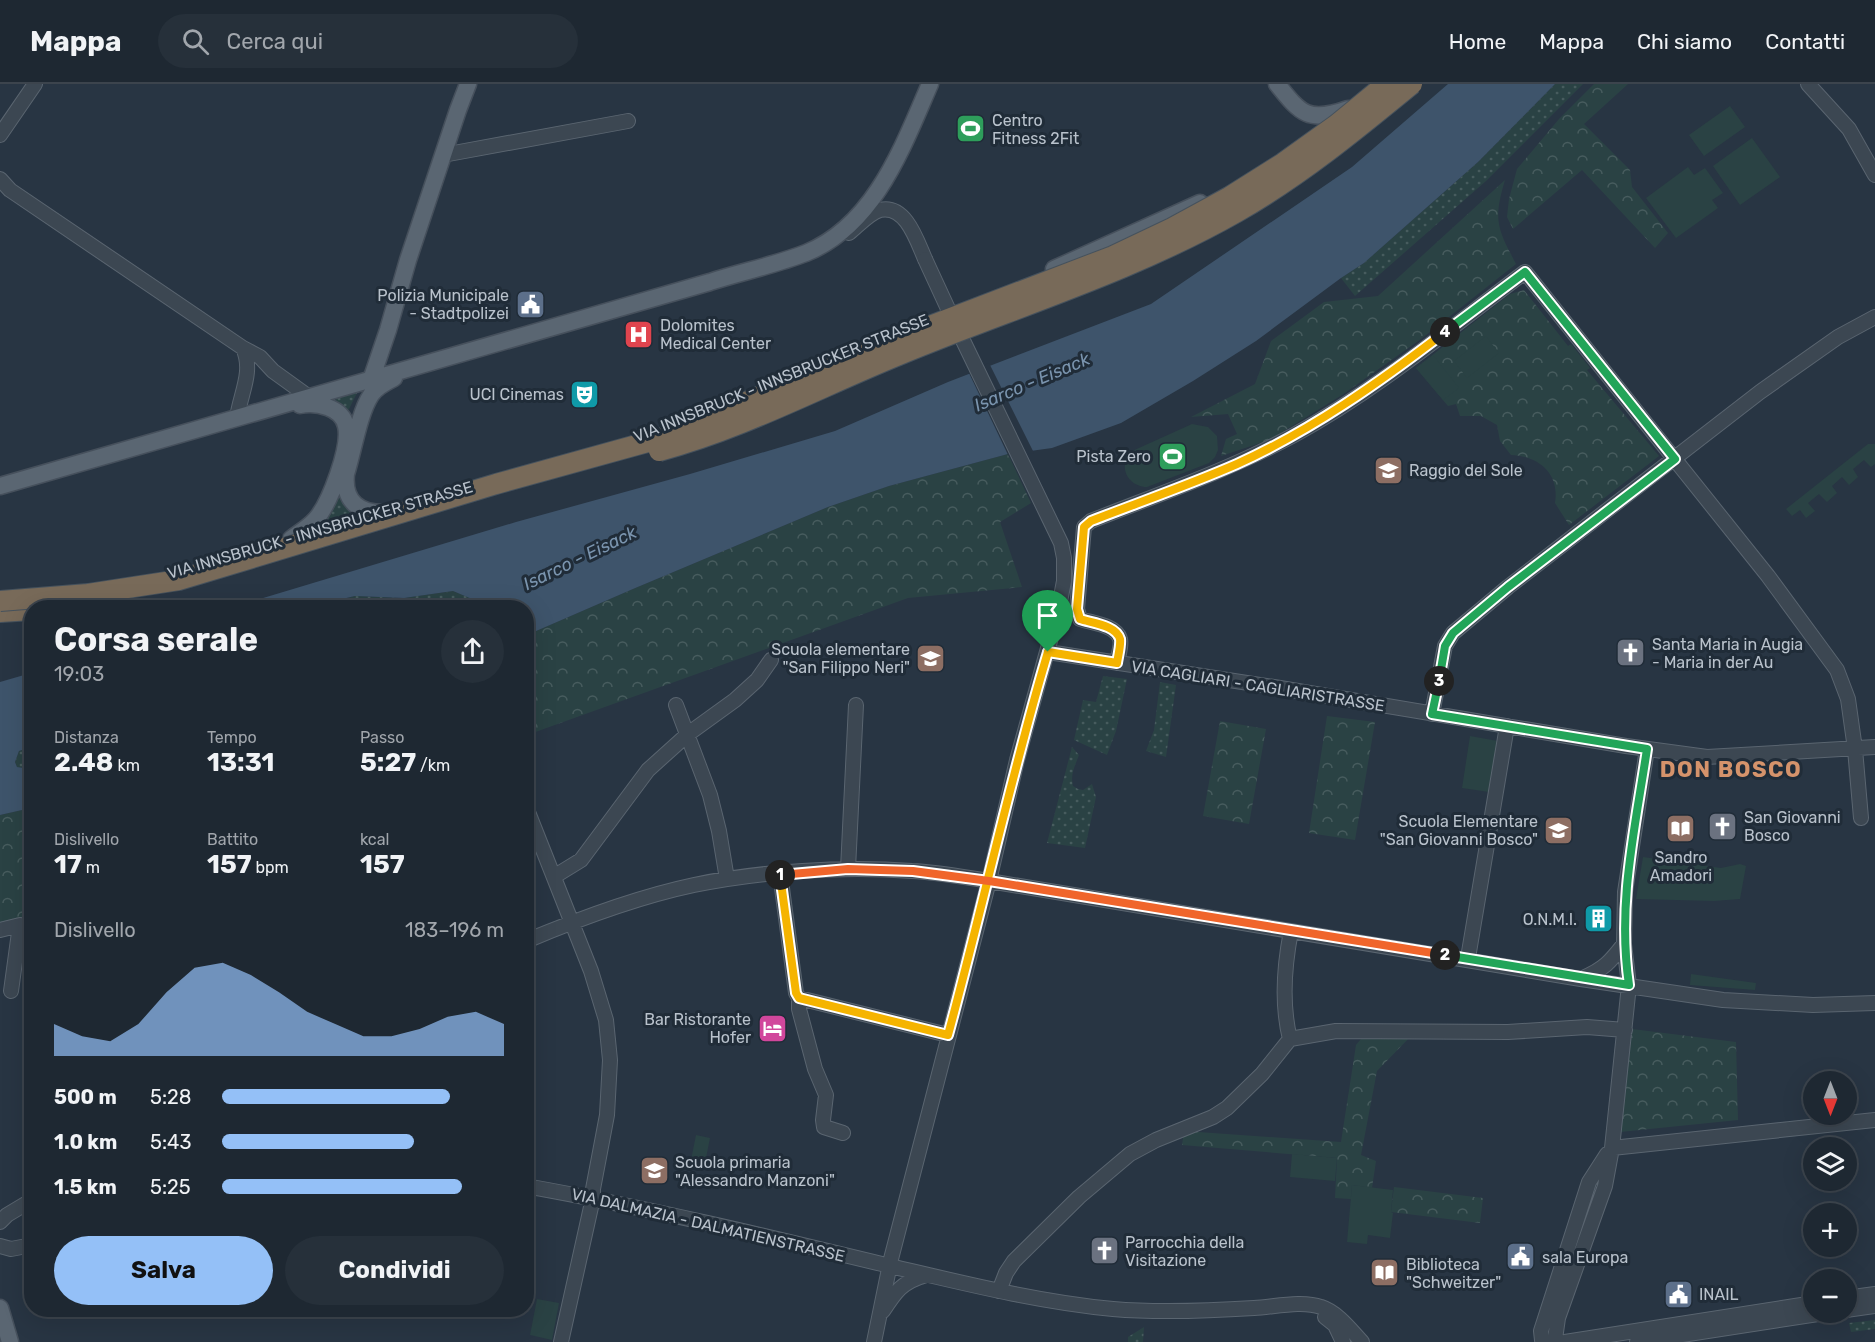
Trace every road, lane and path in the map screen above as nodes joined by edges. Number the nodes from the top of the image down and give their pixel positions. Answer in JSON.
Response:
{"nodes":[{"id":1,"x":35,"y":84,"type":"edge"},
{"id":2,"x":468,"y":84,"type":"edge"},
{"id":3,"x":930,"y":84,"type":"edge"},
{"id":4,"x":1277,"y":84,"type":"edge"},
{"id":5,"x":1379,"y":84,"type":"edge"},
{"id":6,"x":1386,"y":84,"type":"edge"},
{"id":7,"x":1412,"y":84,"type":"edge"},
{"id":8,"x":1808,"y":84,"type":"edge"},
{"id":9,"x":1348,"y":109,"type":"junction"},
{"id":10,"x":628,"y":121,"type":"dead end"},
{"id":11,"x":0,"y":135,"type":"edge"},
{"id":12,"x":443,"y":155,"type":"junction"},
{"id":13,"x":1875,"y":175,"type":"edge"},
{"id":14,"x":0,"y":178,"type":"edge"},
{"id":15,"x":807,"y":252,"type":"junction"},
{"id":16,"x":1038,"y":276,"type":"junction"},
{"id":17,"x":1875,"y":317,"type":"edge"},
{"id":18,"x":959,"y":325,"type":"junction"},
{"id":19,"x":382,"y":347,"type":"junction"},
{"id":20,"x":243,"y":348,"type":"junction"},
{"id":21,"x":838,"y":356,"type":"junction"},
{"id":22,"x":419,"y":365,"type":"junction"},
{"id":23,"x":371,"y":380,"type":"junction"},
{"id":24,"x":309,"y":397,"type":"junction"},
{"id":25,"x":273,"y":408,"type":"junction"},
{"id":26,"x":237,"y":418,"type":"junction"},
{"id":27,"x":1675,"y":459,"type":"junction"},
{"id":28,"x":0,"y":486,"type":"edge"},
{"id":29,"x":386,"y":513,"type":"junction"},
{"id":30,"x":291,"y":539,"type":"junction"},
{"id":31,"x":0,"y":597,"type":"edge"},
{"id":32,"x":38,"y":600,"type":"edge"},
{"id":33,"x":127,"y":600,"type":"edge"},
{"id":34,"x":24,"y":601,"type":"edge"},
{"id":35,"x":0,"y":602,"type":"edge"},
{"id":36,"x":24,"y":603,"type":"edge"},
{"id":37,"x":24,"y":603,"type":"edge"},
{"id":38,"x":0,"y":606,"type":"edge"},
{"id":39,"x":0,"y":612,"type":"edge"},
{"id":40,"x":1048,"y":652,"type":"junction"},
{"id":41,"x":771,"y":660,"type":"dead end"},
{"id":42,"x":1117,"y":663,"type":"junction"},
{"id":43,"x":676,"y":705,"type":"dead end"},
{"id":44,"x":856,"y":705,"type":"dead end"},
{"id":45,"x":1432,"y":714,"type":"junction"},
{"id":46,"x":1507,"y":726,"type":"junction"},
{"id":47,"x":688,"y":734,"type":"junction"},
{"id":48,"x":1875,"y":747,"type":"edge"},
{"id":49,"x":1647,"y":749,"type":"junction"},
{"id":50,"x":1855,"y":749,"type":"junction"},
{"id":51,"x":1861,"y":818,"type":"dead end"},
{"id":52,"x":534,"y":826,"type":"edge"},
{"id":53,"x":848,"y":869,"type":"junction"},
{"id":54,"x":780,"y":873,"type":"junction"},
{"id":55,"x":555,"y":876,"type":"junction"},
{"id":56,"x":727,"y":879,"type":"junction"},
{"id":57,"x":989,"y":881,"type":"junction"},
{"id":58,"x":572,"y":922,"type":"junction"},
{"id":59,"x":0,"y":930,"type":"edge"},
{"id":60,"x":1291,"y":931,"type":"junction"},
{"id":61,"x":534,"y":938,"type":"edge"},
{"id":62,"x":1624,"y":944,"type":"junction"},
{"id":63,"x":1468,"y":958,"type":"junction"},
{"id":64,"x":1581,"y":978,"type":"junction"},
{"id":65,"x":1629,"y":985,"type":"junction"},
{"id":66,"x":11,"y":991,"type":"dead end"},
{"id":67,"x":799,"y":998,"type":"junction"},
{"id":68,"x":1875,"y":1003,"type":"edge"},
{"id":69,"x":1625,"y":1030,"type":"junction"},
{"id":70,"x":948,"y":1035,"type":"junction"},
{"id":71,"x":1290,"y":1039,"type":"junction"},
{"id":72,"x":1875,"y":1120,"type":"edge"},
{"id":73,"x":843,"y":1133,"type":"dead end"},
{"id":74,"x":1612,"y":1148,"type":"junction"},
{"id":75,"x":1606,"y":1177,"type":"junction"},
{"id":76,"x":1588,"y":1185,"type":"junction"},
{"id":77,"x":534,"y":1187,"type":"edge"},
{"id":78,"x":593,"y":1198,"type":"junction"},
{"id":79,"x":1598,"y":1202,"type":"junction"},
{"id":80,"x":24,"y":1205,"type":"edge"},
{"id":81,"x":0,"y":1221,"type":"edge"},
{"id":82,"x":0,"y":1246,"type":"edge"},
{"id":83,"x":24,"y":1247,"type":"edge"},
{"id":84,"x":889,"y":1266,"type":"junction"},
{"id":85,"x":927,"y":1275,"type":"junction"},
{"id":86,"x":999,"y":1291,"type":"junction"},
{"id":87,"x":1875,"y":1294,"type":"edge"},
{"id":88,"x":1857,"y":1296,"type":"edge"},
{"id":89,"x":1803,"y":1305,"type":"edge"},
{"id":90,"x":1286,"y":1306,"type":"junction"},
{"id":91,"x":1875,"y":1306,"type":"edge"},
{"id":92,"x":1857,"y":1308,"type":"edge"},
{"id":93,"x":1803,"y":1316,"type":"edge"},
{"id":94,"x":1,"y":1321,"type":"edge"},
{"id":95,"x":877,"y":1321,"type":"junction"},
{"id":96,"x":1552,"y":1341,"type":"edge"},
{"id":97,"x":10,"y":1342,"type":"edge"},
{"id":98,"x":561,"y":1342,"type":"edge"},
{"id":99,"x":873,"y":1342,"type":"edge"},
{"id":100,"x":1343,"y":1342,"type":"edge"},
{"id":101,"x":1362,"y":1342,"type":"edge"},
{"id":102,"x":1637,"y":1342,"type":"edge"}],
"edges":[{"from":1,"to":11,"type":"street"},
{"from":2,"to":12,"type":"main road"},
{"from":3,"to":15,"type":"main road"},
{"from":4,"to":9,"type":"main road"},
{"from":5,"to":9,"type":"main road","name":"VIA INNSBRUCK - INNSBRUCKER STRASSE"},
{"from":6,"to":35,"type":"highway","bridge":true},
{"from":7,"to":33,"type":"highway","bridge":true},
{"from":8,"to":13,"type":"street"},
{"from":9,"to":16,"type":"main road","name":"VIA INNSBRUCK - INNSBRUCKER STRASSE"},
{"from":10,"to":12,"type":"street"},
{"from":12,"to":19,"type":"main road"},
{"from":14,"to":20,"type":"street"},
{"from":15,"to":18,"type":"street","bridge":true},
{"from":15,"to":22,"type":"main road"},
{"from":16,"to":18,"type":"main road"},
{"from":16,"to":21,"type":"main road","name":"VIA INNSBRUCK - INNSBRUCKER STRASSE"},
{"from":17,"to":27,"type":"street"},
{"from":18,"to":21,"type":"main road"},
{"from":18,"to":40,"type":"street"},
{"from":19,"to":22,"type":"main road"},
{"from":19,"to":23,"type":"main road"},
{"from":20,"to":24,"type":"street"},
{"from":20,"to":26,"type":"street"},
{"from":21,"to":29,"type":"main road","name":"VIA INNSBRUCK - INNSBRUCKER STRASSE"},
{"from":22,"to":23,"type":"main road"},
{"from":22,"to":29,"type":"main road"},
{"from":23,"to":24,"type":"main road"},
{"from":24,"to":25,"type":"main road"},
{"from":25,"to":26,"type":"main road"},
{"from":25,"to":30,"type":"main road"},
{"from":26,"to":28,"type":"main road"},
{"from":27,"to":42,"type":"street"},
{"from":27,"to":45,"type":"street"},
{"from":27,"to":50,"type":"street"},
{"from":29,"to":30,"type":"main road","name":"VIA INNSBRUCK - INNSBRUCKER STRASSE"},
{"from":30,"to":32,"type":"main road","name":"VIA INNSBRUCK - INNSBRUCKER STRASSE"},
{"from":31,"to":34,"type":"main road","name":"VIA INNSBRUCK - INNSBRUCKER STRASSE"},
{"from":36,"to":38,"type":"main road"},
{"from":37,"to":39,"type":"highway"},
{"from":40,"to":42,"type":"street","name":"VIA CAGLIARI - CAGLIARISTRASSE"},
{"from":40,"to":57,"type":"street"},
{"from":41,"to":47,"type":"street"},
{"from":42,"to":45,"type":"street","name":"VIA CAGLIARI - CAGLIARISTRASSE"},
{"from":43,"to":47,"type":"street"},
{"from":44,"to":53,"type":"street"},
{"from":45,"to":46,"type":"street","name":"VIA CAGLIARI - CAGLIARISTRASSE"},
{"from":46,"to":49,"type":"street","name":"VIA CAGLIARI - CAGLIARISTRASSE"},
{"from":46,"to":63,"type":"street"},
{"from":47,"to":55,"type":"street"},
{"from":47,"to":56,"type":"street"},
{"from":48,"to":50,"type":"street","name":"VIA CAGLIARI - CAGLIARISTRASSE"},
{"from":49,"to":50,"type":"street","name":"VIA CAGLIARI - CAGLIARISTRASSE"},
{"from":49,"to":62,"type":"street"},
{"from":50,"to":51,"type":"street"},
{"from":52,"to":55,"type":"street"},
{"from":53,"to":54,"type":"street"},
{"from":53,"to":57,"type":"street"},
{"from":54,"to":56,"type":"street"},
{"from":54,"to":67,"type":"street"},
{"from":55,"to":58,"type":"street"},
{"from":56,"to":58,"type":"street"},
{"from":57,"to":60,"type":"street"},
{"from":57,"to":70,"type":"street"},
{"from":58,"to":61,"type":"street"},
{"from":58,"to":78,"type":"street"},
{"from":59,"to":66,"type":"street"},
{"from":60,"to":63,"type":"street"},
{"from":60,"to":71,"type":"street"},
{"from":62,"to":64,"type":"street"},
{"from":62,"to":65,"type":"street"},
{"from":63,"to":64,"type":"street"},
{"from":64,"to":65,"type":"street"},
{"from":65,"to":68,"type":"street"},
{"from":65,"to":69,"type":"street"},
{"from":67,"to":70,"type":"street"},
{"from":67,"to":73,"type":"street"},
{"from":69,"to":71,"type":"street"},
{"from":69,"to":74,"type":"street"},
{"from":70,"to":84,"type":"street"},
{"from":71,"to":86,"type":"street"},
{"from":72,"to":74,"type":"street"},
{"from":74,"to":75,"type":"street"},
{"from":74,"to":76,"type":"street"},
{"from":75,"to":76,"type":"street"},
{"from":75,"to":79,"type":"street"},
{"from":76,"to":79,"type":"street"},
{"from":76,"to":96,"type":"street"},
{"from":77,"to":78,"type":"street","name":"VIA DALMAZIA - DALMATIENSTRASSE"},
{"from":78,"to":84,"type":"street","name":"VIA DALMAZIA - DALMATIENSTRASSE"},
{"from":78,"to":98,"type":"street"},
{"from":79,"to":96,"type":"street"},
{"from":80,"to":81,"type":"street"},
{"from":82,"to":83,"type":"street"},
{"from":84,"to":85,"type":"street","name":"VIA DALMAZIA - DALMATIENSTRASSE"},
{"from":84,"to":95,"type":"street"},
{"from":85,"to":86,"type":"street","name":"VIA DALMAZIA - DALMATIENSTRASSE"},
{"from":85,"to":95,"type":"street"},
{"from":86,"to":90,"type":"street","name":"VIA DALMAZIA - DALMATIENSTRASSE"},
{"from":87,"to":88,"type":"street"},
{"from":89,"to":96,"type":"street"},
{"from":90,"to":100,"type":"street"},
{"from":90,"to":101,"type":"street"},
{"from":91,"to":92,"type":"street"},
{"from":93,"to":102,"type":"street"},
{"from":94,"to":97,"type":"main road"},
{"from":95,"to":99,"type":"street"}]}
